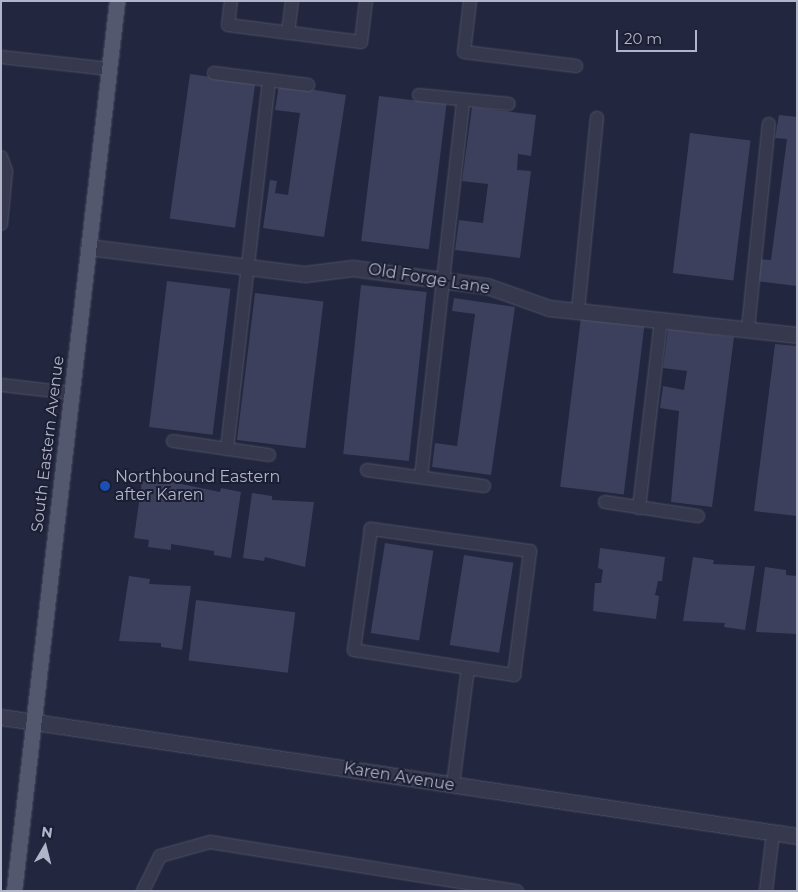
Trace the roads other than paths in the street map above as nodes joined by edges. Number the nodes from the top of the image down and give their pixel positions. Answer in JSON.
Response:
{"nodes":[{"id":1,"x":117,"y":1,"type":"edge"},
{"id":2,"x":231,"y":1,"type":"edge"},
{"id":3,"x":292,"y":1,"type":"edge"},
{"id":4,"x":366,"y":1,"type":"edge"},
{"id":5,"x":470,"y":1,"type":"edge"},
{"id":6,"x":288,"y":33,"type":"junction"},
{"id":7,"x":1,"y":57,"type":"edge"},
{"id":8,"x":576,"y":66,"type":"dead end"},
{"id":9,"x":109,"y":69,"type":"junction"},
{"id":10,"x":214,"y":73,"type":"dead end"},
{"id":11,"x":269,"y":80,"type":"junction"},
{"id":12,"x":308,"y":85,"type":"dead end"},
{"id":13,"x":419,"y":96,"type":"dead end"},
{"id":14,"x":463,"y":100,"type":"junction"},
{"id":15,"x":509,"y":104,"type":"dead end"},
{"id":16,"x":597,"y":118,"type":"dead end"},
{"id":17,"x":769,"y":124,"type":"dead end"},
{"id":18,"x":1,"y":158,"type":"edge"},
{"id":19,"x":1,"y":224,"type":"edge"},
{"id":20,"x":88,"y":247,"type":"junction"},
{"id":21,"x":248,"y":267,"type":"junction"},
{"id":22,"x":443,"y":280,"type":"junction"},
{"id":23,"x":578,"y":311,"type":"junction"},
{"id":24,"x":661,"y":320,"type":"junction"},
{"id":25,"x":748,"y":329,"type":"junction"},
{"id":26,"x":797,"y":335,"type":"edge"},
{"id":27,"x":1,"y":384,"type":"edge"},
{"id":28,"x":71,"y":393,"type":"junction"},
{"id":29,"x":173,"y":441,"type":"dead end"},
{"id":30,"x":227,"y":449,"type":"junction"},
{"id":31,"x":269,"y":455,"type":"dead end"},
{"id":32,"x":367,"y":470,"type":"dead end"},
{"id":33,"x":421,"y":478,"type":"junction"},
{"id":34,"x":484,"y":486,"type":"dead end"},
{"id":35,"x":605,"y":502,"type":"dead end"},
{"id":36,"x":639,"y":508,"type":"junction"},
{"id":37,"x":698,"y":516,"type":"dead end"},
{"id":38,"x":468,"y":668,"type":"junction"},
{"id":39,"x":1,"y":717,"type":"edge"},
{"id":40,"x":34,"y":722,"type":"junction"},
{"id":41,"x":454,"y":785,"type":"junction"},
{"id":42,"x":773,"y":833,"type":"junction"},
{"id":43,"x":797,"y":836,"type":"edge"},
{"id":44,"x":14,"y":891,"type":"edge"},
{"id":45,"x":143,"y":891,"type":"edge"},
{"id":46,"x":517,"y":891,"type":"edge"},
{"id":47,"x":766,"y":891,"type":"edge"}],
"edges":[{"from":1,"to":9,"type":"main road","name":"South Eastern Avenue"},
{"from":2,"to":6,"type":"lane"},
{"from":3,"to":6,"type":"lane"},
{"from":4,"to":6,"type":"lane"},
{"from":5,"to":8,"type":"lane"},
{"from":7,"to":9,"type":"lane"},
{"from":9,"to":20,"type":"main road","name":"South Eastern Avenue"},
{"from":10,"to":11,"type":"lane"},
{"from":11,"to":12,"type":"lane"},
{"from":11,"to":21,"type":"lane"},
{"from":13,"to":14,"type":"lane"},
{"from":14,"to":15,"type":"lane"},
{"from":14,"to":22,"type":"lane"},
{"from":16,"to":23,"type":"lane"},
{"from":17,"to":25,"type":"lane"},
{"from":18,"to":19,"type":"lane"},
{"from":20,"to":21,"type":"street","name":"Old Forge Lane"},
{"from":20,"to":28,"type":"main road","name":"South Eastern Avenue"},
{"from":21,"to":22,"type":"street","name":"Old Forge Lane"},
{"from":21,"to":30,"type":"lane"},
{"from":22,"to":23,"type":"street","name":"Old Forge Lane"},
{"from":22,"to":33,"type":"lane"},
{"from":23,"to":24,"type":"street","name":"Old Forge Lane"},
{"from":24,"to":25,"type":"street","name":"Old Forge Lane"},
{"from":24,"to":36,"type":"lane"},
{"from":25,"to":26,"type":"street","name":"Old Forge Lane"},
{"from":27,"to":28,"type":"lane"},
{"from":28,"to":40,"type":"main road","name":"South Eastern Avenue"},
{"from":29,"to":30,"type":"lane"},
{"from":30,"to":31,"type":"lane"},
{"from":32,"to":33,"type":"lane"},
{"from":33,"to":34,"type":"lane"},
{"from":35,"to":36,"type":"lane"},
{"from":36,"to":37,"type":"lane"},
{"from":38,"to":38,"type":"lane"},
{"from":38,"to":41,"type":"lane"},
{"from":39,"to":40,"type":"street","name":"Karen Avenue"},
{"from":40,"to":41,"type":"street","name":"Karen Avenue"},
{"from":40,"to":44,"type":"main road","name":"South Eastern Avenue"},
{"from":41,"to":42,"type":"street","name":"Karen Avenue"},
{"from":42,"to":43,"type":"street","name":"Karen Avenue"},
{"from":42,"to":47,"type":"lane"},
{"from":45,"to":46,"type":"lane"}]}
